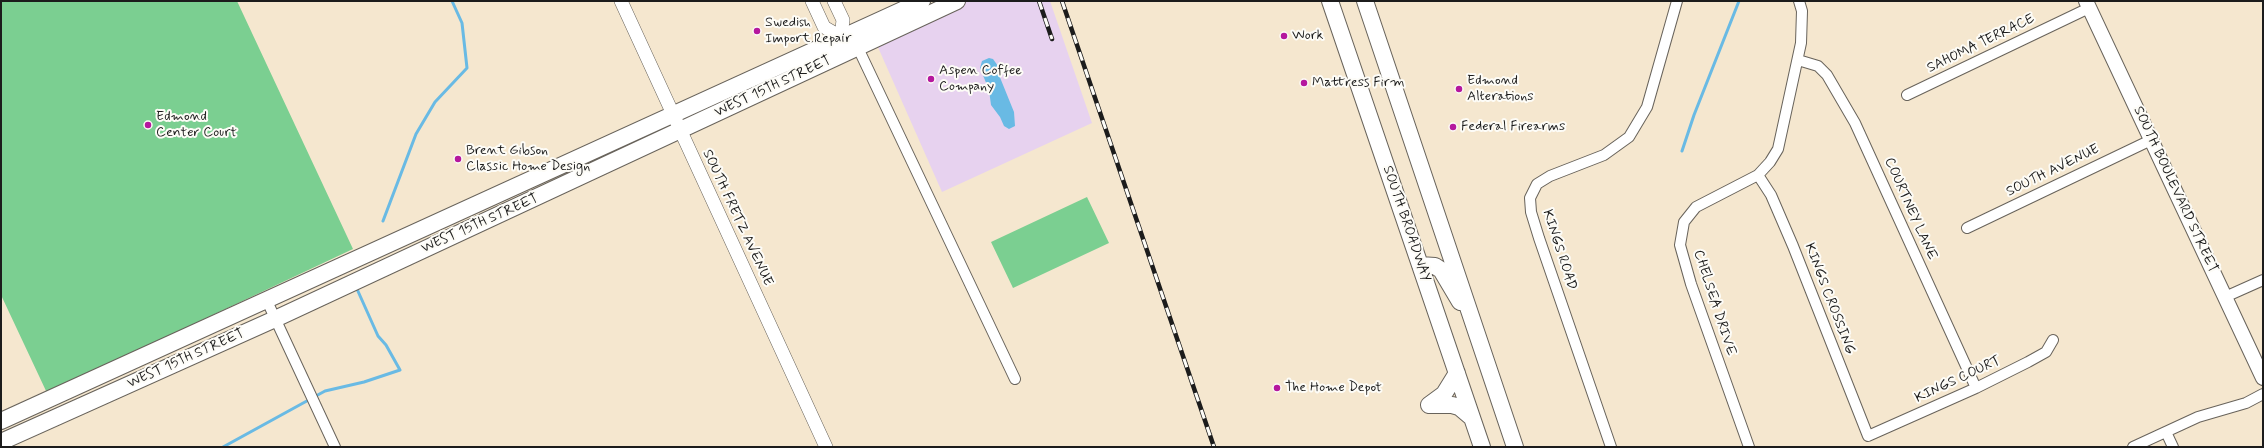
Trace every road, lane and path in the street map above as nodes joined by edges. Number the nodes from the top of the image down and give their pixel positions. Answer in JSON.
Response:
{"nodes":[{"id":1,"x":621,"y":1,"type":"edge"},
{"id":2,"x":812,"y":1,"type":"edge"},
{"id":3,"x":834,"y":1,"type":"edge"},
{"id":4,"x":922,"y":1,"type":"edge"},
{"id":5,"x":957,"y":1,"type":"edge"},
{"id":6,"x":1330,"y":1,"type":"edge"},
{"id":7,"x":1365,"y":1,"type":"edge"},
{"id":8,"x":1677,"y":1,"type":"edge"},
{"id":9,"x":1799,"y":1,"type":"edge"},
{"id":10,"x":2088,"y":4,"type":"edge"},
{"id":11,"x":841,"y":37,"type":"junction"},
{"id":12,"x":858,"y":48,"type":"junction"},
{"id":13,"x":1798,"y":60,"type":"junction"},
{"id":14,"x":1907,"y":96,"type":"dead end"},
{"id":15,"x":673,"y":114,"type":"junction"},
{"id":16,"x":680,"y":131,"type":"junction"},
{"id":17,"x":2151,"y":140,"type":"junction"},
{"id":18,"x":1758,"y":175,"type":"junction"},
{"id":19,"x":1967,"y":228,"type":"dead end"},
{"id":20,"x":1420,"y":265,"type":"junction"},
{"id":21,"x":2263,"y":280,"type":"edge"},
{"id":22,"x":2225,"y":297,"type":"junction"},
{"id":23,"x":267,"y":301,"type":"junction"},
{"id":24,"x":275,"y":319,"type":"junction"},
{"id":25,"x":1473,"y":321,"type":"junction"},
{"id":26,"x":2053,"y":340,"type":"dead end"},
{"id":27,"x":1457,"y":373,"type":"junction"},
{"id":28,"x":2263,"y":378,"type":"edge"},
{"id":29,"x":1015,"y":379,"type":"dead end"},
{"id":30,"x":1976,"y":388,"type":"junction"},
{"id":31,"x":2263,"y":394,"type":"edge"},
{"id":32,"x":1472,"y":418,"type":"junction"},
{"id":33,"x":1,"y":421,"type":"edge"},
{"id":34,"x":2166,"y":432,"type":"junction"},
{"id":35,"x":1868,"y":436,"type":"joint"},
{"id":36,"x":1,"y":442,"type":"edge"},
{"id":37,"x":335,"y":447,"type":"edge"},
{"id":38,"x":826,"y":447,"type":"edge"},
{"id":39,"x":1482,"y":447,"type":"edge"},
{"id":40,"x":1516,"y":447,"type":"edge"},
{"id":41,"x":1611,"y":447,"type":"edge"},
{"id":42,"x":1749,"y":447,"type":"edge"},
{"id":43,"x":2133,"y":447,"type":"edge"},
{"id":44,"x":2173,"y":447,"type":"edge"}],
"edges":[{"from":1,"to":15,"type":"street","name":"SOUTH FRETZ AVENUE"},
{"from":2,"to":11,"type":"street"},
{"from":3,"to":11,"type":"street"},
{"from":4,"to":11,"type":"main road","name":"WEST 15TH STREET"},
{"from":5,"to":12,"type":"main road","name":"WEST 15TH STREET"},
{"from":6,"to":20,"type":"main road","name":"SOUTH BROADWAY"},
{"from":7,"to":25,"type":"main road"},
{"from":8,"to":41,"type":"street","name":"KINGS ROAD"},
{"from":9,"to":13,"type":"street","name":"CHELSEA DRIVE"},
{"from":10,"to":14,"type":"street","name":"SAHOMA TERRACE"},
{"from":10,"to":17,"type":"main road","name":"SOUTH BOULEVARD STREET"},
{"from":11,"to":12,"type":"main road"},
{"from":11,"to":15,"type":"main road","name":"WEST 15TH STREET"},
{"from":12,"to":16,"type":"main road","name":"WEST 15TH STREET"},
{"from":12,"to":29,"type":"street"},
{"from":13,"to":18,"type":"street","name":"CHELSEA DRIVE"},
{"from":13,"to":30,"type":"street","name":"COURTNEY LANE"},
{"from":15,"to":16,"type":"street","name":"SOUTH FRETZ AVENUE"},
{"from":15,"to":23,"type":"main road","name":"WEST 15TH STREET"},
{"from":16,"to":24,"type":"main road","name":"WEST 15TH STREET"},
{"from":16,"to":38,"type":"street","name":"SOUTH FRETZ AVENUE"},
{"from":17,"to":19,"type":"street","name":"SOUTH AVENUE"},
{"from":17,"to":22,"type":"main road","name":"SOUTH BOULEVARD STREET"},
{"from":18,"to":35,"type":"street","name":"KINGS CROSSING"},
{"from":18,"to":42,"type":"street","name":"CHELSEA DRIVE"},
{"from":20,"to":25,"type":"main road"},
{"from":20,"to":27,"type":"main road","name":"SOUTH BROADWAY"},
{"from":21,"to":22,"type":"street"},
{"from":22,"to":28,"type":"main road","name":"SOUTH BOULEVARD STREET"},
{"from":23,"to":24,"type":"street"},
{"from":23,"to":33,"type":"main road","name":"WEST 15TH STREET"},
{"from":24,"to":36,"type":"main road","name":"WEST 15TH STREET"},
{"from":24,"to":37,"type":"street"},
{"from":25,"to":40,"type":"main road"},
{"from":26,"to":30,"type":"street","name":"KINGS COURT"},
{"from":27,"to":32,"type":"main road","name":"SOUTH BROADWAY"},
{"from":27,"to":32,"type":"main road"},
{"from":30,"to":35,"type":"street","name":"KINGS COURT"},
{"from":31,"to":34,"type":"street"},
{"from":32,"to":39,"type":"main road","name":"SOUTH BROADWAY"},
{"from":34,"to":43,"type":"street"},
{"from":34,"to":44,"type":"street"}]}
